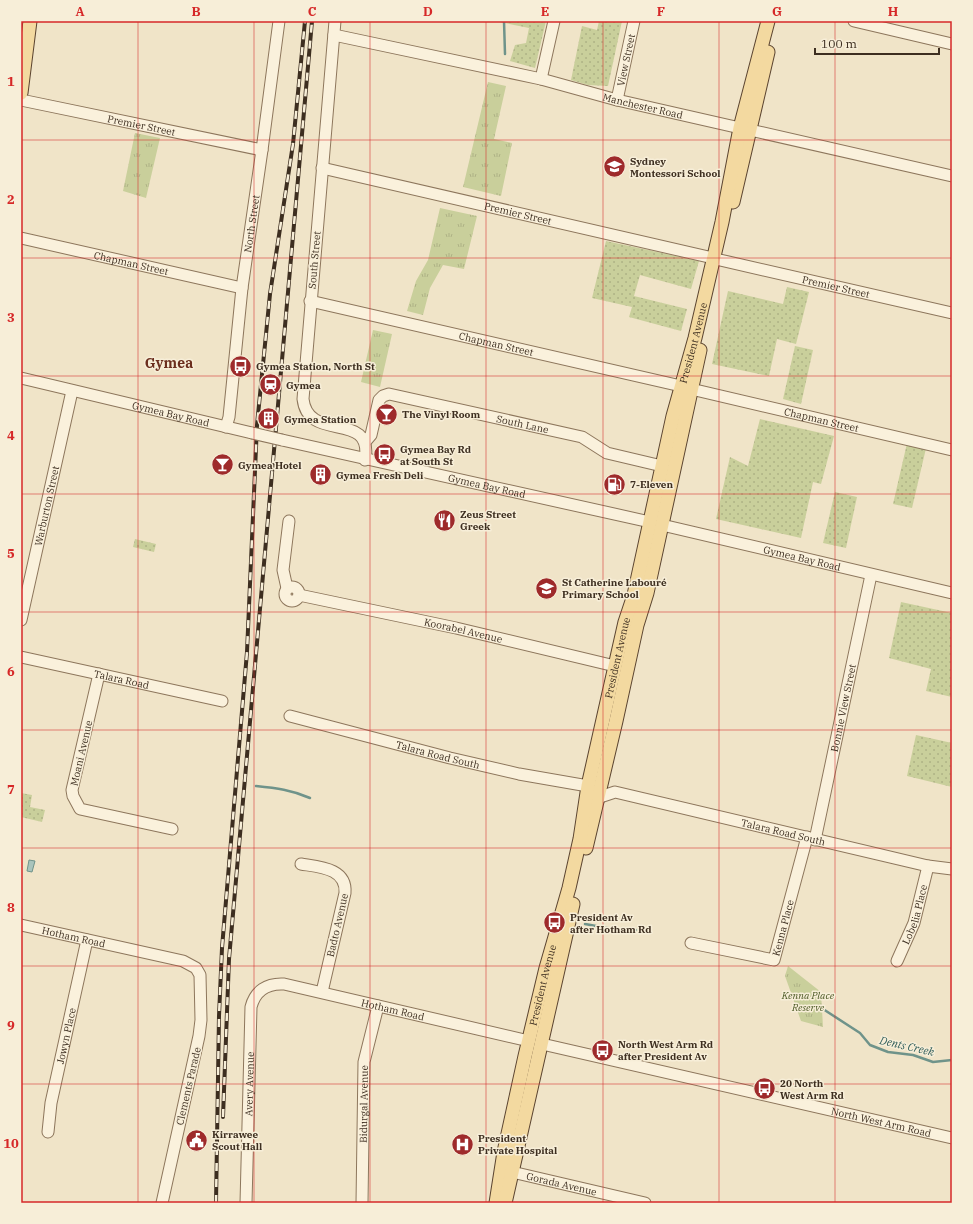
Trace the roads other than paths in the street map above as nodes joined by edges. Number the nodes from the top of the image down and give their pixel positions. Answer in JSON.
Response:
{"nodes":[{"id":1,"x":30,"y":21,"type":"edge"},
{"id":2,"x":278,"y":21,"type":"edge"},
{"id":3,"x":335,"y":21,"type":"edge"},
{"id":4,"x":554,"y":21,"type":"edge"},
{"id":5,"x":634,"y":21,"type":"edge"},
{"id":6,"x":768,"y":21,"type":"edge"},
{"id":7,"x":775,"y":21,"type":"edge"},
{"id":8,"x":854,"y":21,"type":"edge"},
{"id":9,"x":334,"y":35,"type":"junction"},
{"id":10,"x":952,"y":44,"type":"edge"},
{"id":11,"x":541,"y":79,"type":"junction"},
{"id":12,"x":21,"y":93,"type":"edge"},
{"id":13,"x":21,"y":100,"type":"edge"},
{"id":14,"x":617,"y":100,"type":"junction"},
{"id":15,"x":745,"y":129,"type":"junction"},
{"id":16,"x":262,"y":150,"type":"junction"},
{"id":17,"x":322,"y":168,"type":"junction"},
{"id":18,"x":952,"y":176,"type":"edge"},
{"id":19,"x":21,"y":238,"type":"edge"},
{"id":20,"x":717,"y":259,"type":"junction"},
{"id":21,"x":242,"y":288,"type":"junction"},
{"id":22,"x":310,"y":301,"type":"junction"},
{"id":23,"x":952,"y":313,"type":"edge"},
{"id":24,"x":21,"y":378,"type":"edge"},
{"id":25,"x":686,"y":388,"type":"junction"},
{"id":26,"x":72,"y":391,"type":"junction"},
{"id":27,"x":226,"y":426,"type":"junction"},
{"id":28,"x":365,"y":442,"type":"junction"},
{"id":29,"x":952,"y":450,"type":"edge"},
{"id":30,"x":365,"y":460,"type":"junction"},
{"id":31,"x":662,"y":466,"type":"junction"},
{"id":32,"x":289,"y":521,"type":"dead end"},
{"id":33,"x":656,"y":523,"type":"junction"},
{"id":34,"x":871,"y":575,"type":"junction"},
{"id":35,"x":952,"y":593,"type":"edge"},
{"id":36,"x":21,"y":620,"type":"edge"},
{"id":37,"x":21,"y":657,"type":"edge"},
{"id":38,"x":621,"y":668,"type":"junction"},
{"id":39,"x":99,"y":674,"type":"junction"},
{"id":40,"x":222,"y":701,"type":"dead end"},
{"id":41,"x":290,"y":716,"type":"dead end"},
{"id":42,"x":616,"y":721,"type":"junction"},
{"id":43,"x":604,"y":769,"type":"junction"},
{"id":44,"x":588,"y":786,"type":"junction"},
{"id":45,"x":615,"y":792,"type":"junction"},
{"id":46,"x":597,"y":798,"type":"junction"},
{"id":47,"x":172,"y":829,"type":"dead end"},
{"id":48,"x":811,"y":838,"type":"junction"},
{"id":49,"x":301,"y":864,"type":"dead end"},
{"id":50,"x":928,"y":866,"type":"junction"},
{"id":51,"x":952,"y":869,"type":"edge"},
{"id":52,"x":21,"y":925,"type":"edge"},
{"id":53,"x":87,"y":940,"type":"junction"},
{"id":54,"x":691,"y":943,"type":"dead end"},
{"id":55,"x":897,"y":961,"type":"dead end"},
{"id":56,"x":196,"y":968,"type":"joint"},
{"id":57,"x":259,"y":992,"type":"joint"},
{"id":58,"x":322,"y":992,"type":"junction"},
{"id":59,"x":378,"y":1006,"type":"junction"},
{"id":60,"x":535,"y":1043,"type":"junction"},
{"id":61,"x":48,"y":1132,"type":"dead end"},
{"id":62,"x":952,"y":1138,"type":"edge"},
{"id":63,"x":506,"y":1170,"type":"junction"},
{"id":64,"x":162,"y":1203,"type":"edge"},
{"id":65,"x":246,"y":1203,"type":"edge"},
{"id":66,"x":362,"y":1203,"type":"edge"},
{"id":67,"x":496,"y":1203,"type":"edge"},
{"id":68,"x":505,"y":1203,"type":"edge"},
{"id":69,"x":645,"y":1203,"type":"edge"}],
"edges":[{"from":1,"to":12,"type":"main road"},
{"from":2,"to":16,"type":"street","name":"North Street"},
{"from":3,"to":9,"type":"street","name":"South Street"},
{"from":4,"to":11,"type":"street"},
{"from":5,"to":14,"type":"street","name":"View Street"},
{"from":6,"to":15,"type":"main road","name":"President Avenue"},
{"from":7,"to":15,"type":"main road","name":"President Avenue"},
{"from":8,"to":10,"type":"street"},
{"from":9,"to":11,"type":"street","name":"Manchester Road"},
{"from":9,"to":17,"type":"street","name":"South Street"},
{"from":11,"to":14,"type":"street","name":"Manchester Road"},
{"from":13,"to":16,"type":"street","name":"Premier Street"},
{"from":14,"to":15,"type":"street","name":"Manchester Road"},
{"from":15,"to":18,"type":"street","name":"Manchester Road"},
{"from":15,"to":20,"type":"main road","name":"President Avenue"},
{"from":16,"to":21,"type":"street","name":"North Street"},
{"from":17,"to":20,"type":"street","name":"Premier Street"},
{"from":17,"to":22,"type":"street","name":"South Street"},
{"from":19,"to":21,"type":"street","name":"Chapman Street"},
{"from":20,"to":23,"type":"street","name":"Premier Street"},
{"from":20,"to":25,"type":"main road","name":"President Avenue"},
{"from":21,"to":27,"type":"street","name":"North Street"},
{"from":22,"to":25,"type":"street","name":"Chapman Street"},
{"from":22,"to":28,"type":"street","name":"South Street"},
{"from":24,"to":26,"type":"street","name":"Gymea Bay Road"},
{"from":25,"to":29,"type":"street","name":"Chapman Street"},
{"from":25,"to":31,"type":"main road","name":"President Avenue"},
{"from":25,"to":33,"type":"main road","name":"President Avenue"},
{"from":26,"to":27,"type":"street","name":"Gymea Bay Road"},
{"from":26,"to":36,"type":"street","name":"Warburton Street"},
{"from":27,"to":30,"type":"street","name":"Gymea Bay Road","bridge":true},
{"from":28,"to":30,"type":"street"},
{"from":28,"to":31,"type":"street","name":"South Lane"},
{"from":30,"to":33,"type":"street","name":"Gymea Bay Road"},
{"from":31,"to":33,"type":"main road","name":"President Avenue"},
{"from":32,"to":38,"type":"street","name":"Koorabel Avenue"},
{"from":33,"to":34,"type":"street","name":"Gymea Bay Road"},
{"from":33,"to":38,"type":"main road","name":"President Avenue"},
{"from":34,"to":35,"type":"street","name":"Gymea Bay Road"},
{"from":34,"to":48,"type":"street","name":"Bonnie View Street"},
{"from":37,"to":39,"type":"street","name":"Talara Road"},
{"from":38,"to":42,"type":"main road","name":"President Avenue"},
{"from":38,"to":44,"type":"main road","name":"President Avenue"},
{"from":39,"to":40,"type":"street","name":"Talara Road"},
{"from":39,"to":47,"type":"street","name":"Moani Avenue"},
{"from":41,"to":44,"type":"street","name":"Talara Road South"},
{"from":42,"to":43,"type":"main road","name":"President Avenue"},
{"from":42,"to":44,"type":"main road"},
{"from":43,"to":45,"type":"street"},
{"from":43,"to":46,"type":"main road","name":"President Avenue"},
{"from":44,"to":60,"type":"main road","name":"President Avenue"},
{"from":45,"to":46,"type":"street"},
{"from":45,"to":48,"type":"street","name":"Talara Road South"},
{"from":46,"to":60,"type":"main road","name":"President Avenue"},
{"from":48,"to":50,"type":"street","name":"Talara Road South"},
{"from":48,"to":54,"type":"street","name":"Kenna Place"},
{"from":49,"to":58,"type":"street","name":"Badto Avenue"},
{"from":50,"to":51,"type":"street","name":"Talara Road South"},
{"from":50,"to":55,"type":"street","name":"Lobelia Place"},
{"from":52,"to":53,"type":"street","name":"Hotham Road"},
{"from":53,"to":56,"type":"street","name":"Hotham Road"},
{"from":53,"to":61,"type":"street","name":"Jowyn Place"},
{"from":56,"to":64,"type":"street","name":"Clements Parade"},
{"from":57,"to":58,"type":"street","name":"Hotham Road"},
{"from":57,"to":65,"type":"street","name":"Avery Avenue"},
{"from":58,"to":59,"type":"street","name":"Hotham Road"},
{"from":59,"to":60,"type":"street","name":"Hotham Road"},
{"from":59,"to":66,"type":"street","name":"Bidurgal Avenue"},
{"from":60,"to":62,"type":"street","name":"North West Arm Road"},
{"from":60,"to":63,"type":"main road","name":"President Avenue"},
{"from":63,"to":67,"type":"main road","name":"President Avenue"},
{"from":63,"to":68,"type":"main road","name":"President Avenue"},
{"from":63,"to":69,"type":"street","name":"Gorada Avenue"}]}
